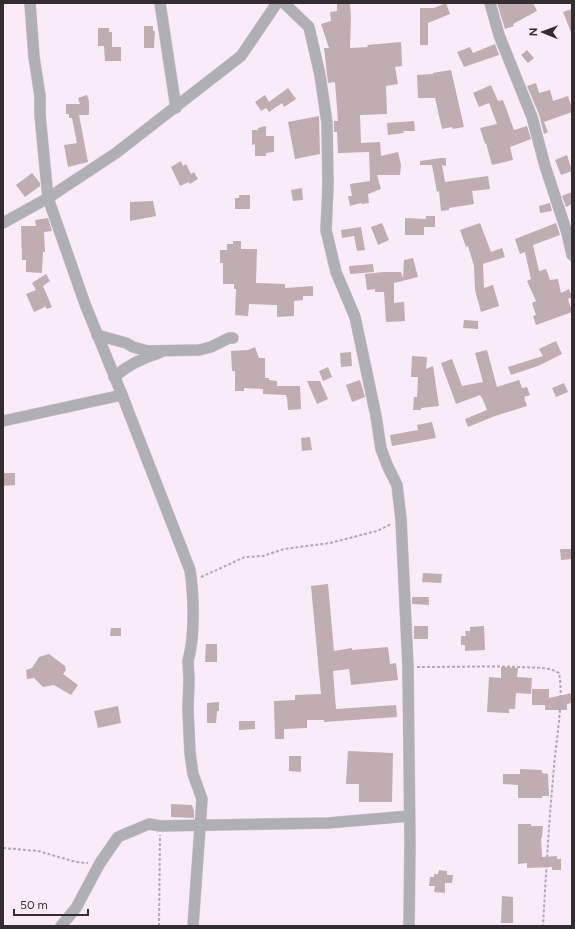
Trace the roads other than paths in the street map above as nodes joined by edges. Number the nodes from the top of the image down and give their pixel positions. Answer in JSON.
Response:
{"nodes":[{"id":1,"x":30,"y":3,"type":"edge"},
{"id":2,"x":160,"y":3,"type":"edge"},
{"id":3,"x":277,"y":3,"type":"edge"},
{"id":4,"x":284,"y":3,"type":"edge"},
{"id":5,"x":490,"y":3,"type":"edge"},
{"id":6,"x":176,"y":108,"type":"junction"},
{"id":7,"x":48,"y":198,"type":"junction"},
{"id":8,"x":3,"y":223,"type":"edge"},
{"id":9,"x":572,"y":254,"type":"edge"},
{"id":10,"x":97,"y":335,"type":"junction"},
{"id":11,"x":233,"y":338,"type":"dead end"},
{"id":12,"x":171,"y":350,"type":"junction"},
{"id":13,"x":114,"y":377,"type":"junction"},
{"id":14,"x":122,"y":395,"type":"junction"},
{"id":15,"x":3,"y":421,"type":"edge"},
{"id":16,"x":410,"y":816,"type":"junction"},
{"id":17,"x":200,"y":826,"type":"junction"},
{"id":18,"x":61,"y":926,"type":"edge"},
{"id":19,"x":193,"y":926,"type":"edge"},
{"id":20,"x":409,"y":926,"type":"edge"}],
"edges":[{"from":1,"to":7,"type":"street"},
{"from":2,"to":6,"type":"street"},
{"from":3,"to":6,"type":"street"},
{"from":4,"to":16,"type":"street"},
{"from":5,"to":9,"type":"street"},
{"from":6,"to":7,"type":"street"},
{"from":7,"to":8,"type":"street"},
{"from":7,"to":10,"type":"street"},
{"from":10,"to":12,"type":"street"},
{"from":10,"to":13,"type":"street"},
{"from":11,"to":12,"type":"street"},
{"from":12,"to":13,"type":"street"},
{"from":13,"to":14,"type":"street"},
{"from":14,"to":15,"type":"street"},
{"from":14,"to":17,"type":"street"},
{"from":16,"to":17,"type":"street"},
{"from":16,"to":20,"type":"street"},
{"from":17,"to":18,"type":"street"},
{"from":17,"to":19,"type":"street"}]}
